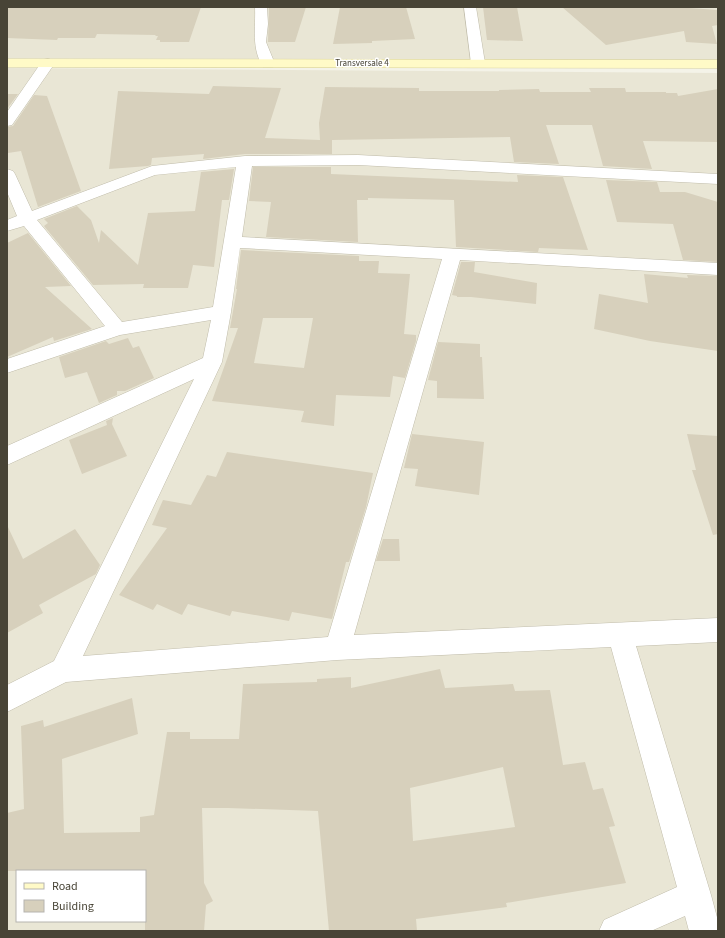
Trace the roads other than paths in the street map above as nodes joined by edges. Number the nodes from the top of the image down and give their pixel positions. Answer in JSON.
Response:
{"nodes":[{"id":1,"x":261,"y":7,"type":"edge"},
{"id":2,"x":470,"y":7,"type":"edge"},
{"id":3,"x":7,"y":62,"type":"edge"},
{"id":4,"x":478,"y":62,"type":"junction"},
{"id":5,"x":48,"y":63,"type":"junction"},
{"id":6,"x":268,"y":64,"type":"junction"},
{"id":7,"x":718,"y":64,"type":"edge"},
{"id":8,"x":7,"y":122,"type":"edge"},
{"id":9,"x":245,"y":161,"type":"junction"},
{"id":10,"x":7,"y":174,"type":"edge"},
{"id":11,"x":718,"y":179,"type":"edge"},
{"id":12,"x":27,"y":219,"type":"junction"},
{"id":13,"x":7,"y":226,"type":"edge"},
{"id":14,"x":234,"y":242,"type":"junction"},
{"id":15,"x":453,"y":253,"type":"junction"},
{"id":16,"x":718,"y":269,"type":"edge"},
{"id":17,"x":222,"y":312,"type":"junction"},
{"id":18,"x":118,"y":329,"type":"junction"},
{"id":19,"x":212,"y":362,"type":"junction"},
{"id":20,"x":7,"y":366,"type":"edge"},
{"id":21,"x":7,"y":456,"type":"edge"},
{"id":22,"x":718,"y":630,"type":"edge"},
{"id":23,"x":620,"y":634,"type":"junction"},
{"id":24,"x":336,"y":648,"type":"junction"},
{"id":25,"x":63,"y":670,"type":"junction"},
{"id":26,"x":7,"y":699,"type":"edge"},
{"id":27,"x":695,"y":895,"type":"junction"},
{"id":28,"x":615,"y":931,"type":"edge"},
{"id":29,"x":705,"y":931,"type":"edge"}],
"edges":[{"from":1,"to":6,"type":"street"},
{"from":2,"to":4,"type":"street"},
{"from":3,"to":5,"type":"main road","name":"Transversale 4"},
{"from":4,"to":6,"type":"main road","name":"Transversale 4"},
{"from":4,"to":7,"type":"main road","name":"Transversale 4"},
{"from":5,"to":6,"type":"main road","name":"Transversale 4"},
{"from":5,"to":8,"type":"street"},
{"from":9,"to":11,"type":"street"},
{"from":9,"to":12,"type":"street"},
{"from":9,"to":14,"type":"street"},
{"from":10,"to":12,"type":"street"},
{"from":12,"to":13,"type":"street"},
{"from":12,"to":18,"type":"street"},
{"from":14,"to":15,"type":"street"},
{"from":14,"to":17,"type":"street"},
{"from":15,"to":16,"type":"street"},
{"from":15,"to":24,"type":"street"},
{"from":17,"to":18,"type":"street"},
{"from":17,"to":19,"type":"street"},
{"from":18,"to":20,"type":"street"},
{"from":19,"to":21,"type":"street"},
{"from":19,"to":25,"type":"street"},
{"from":22,"to":23,"type":"street"},
{"from":23,"to":24,"type":"street"},
{"from":23,"to":27,"type":"street"},
{"from":24,"to":25,"type":"street"},
{"from":25,"to":26,"type":"street"},
{"from":27,"to":28,"type":"street"},
{"from":27,"to":29,"type":"street"}]}
